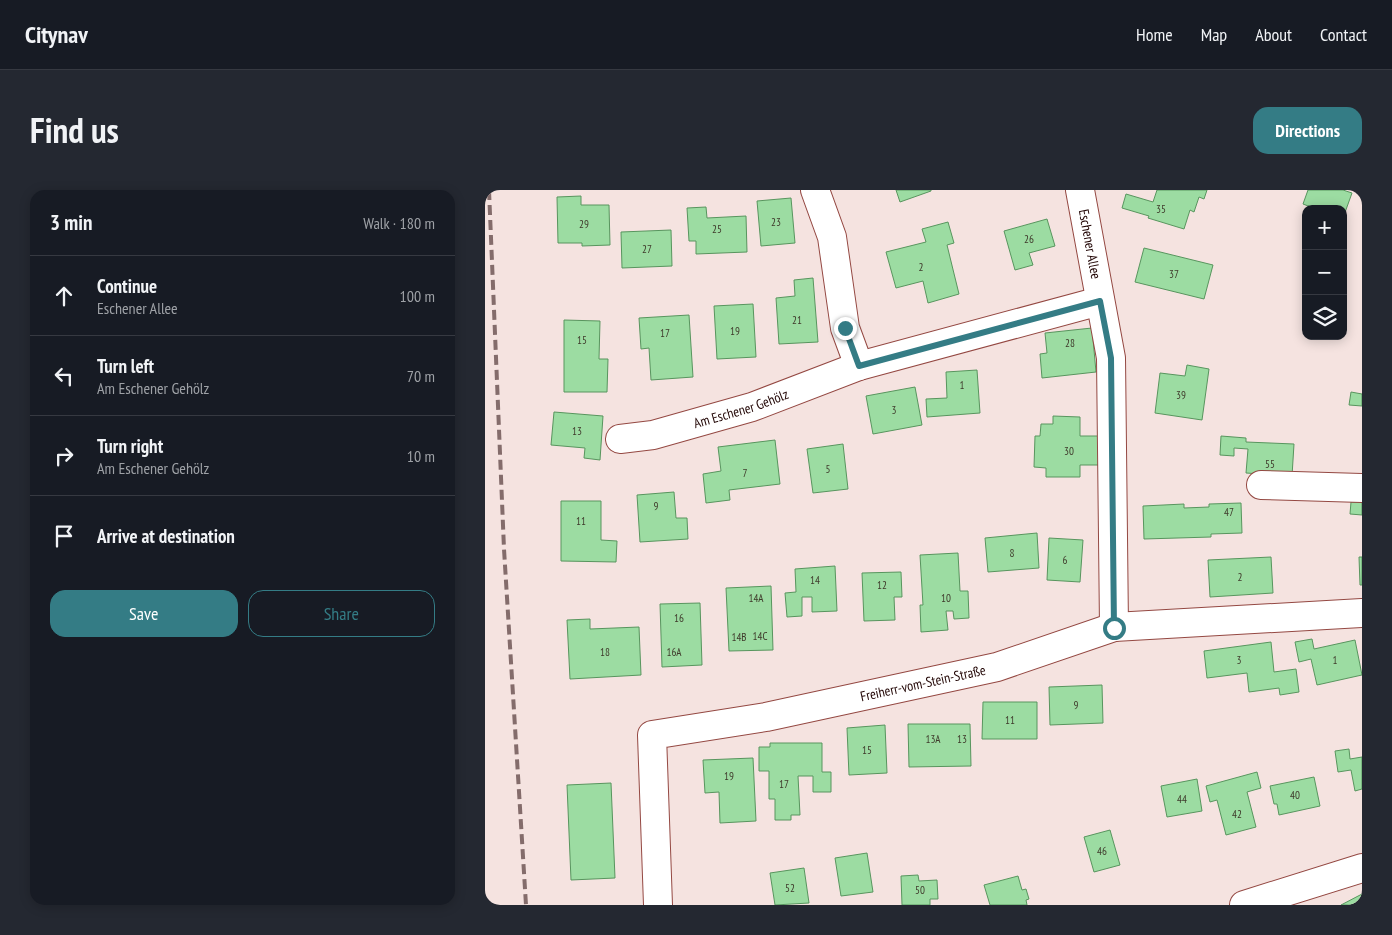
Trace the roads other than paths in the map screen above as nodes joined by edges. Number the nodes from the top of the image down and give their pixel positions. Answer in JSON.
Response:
{"nodes":[{"id":1,"x":815,"y":190,"type":"edge"},
{"id":2,"x":1080,"y":190,"type":"edge"},
{"id":3,"x":1100,"y":301,"type":"junction"},
{"id":4,"x":859,"y":366,"type":"junction"},
{"id":5,"x":620,"y":439,"type":"dead end"},
{"id":6,"x":1261,"y":485,"type":"dead end"},
{"id":7,"x":1362,"y":488,"type":"edge"},
{"id":8,"x":1362,"y":613,"type":"edge"},
{"id":9,"x":1114,"y":628,"type":"junction"},
{"id":10,"x":1362,"y":868,"type":"edge"},
{"id":11,"x":658,"y":905,"type":"edge"},
{"id":12,"x":1244,"y":905,"type":"edge"}],
"edges":[{"from":1,"to":4,"type":"street"},
{"from":2,"to":3,"type":"street","name":"Eschener Allee"},
{"from":3,"to":4,"type":"street","name":"Am Eschener Gehölz"},
{"from":3,"to":9,"type":"street","name":"Eschener Allee"},
{"from":4,"to":5,"type":"street","name":"Am Eschener Gehölz"},
{"from":6,"to":7,"type":"street"},
{"from":8,"to":9,"type":"street","name":"Freiherr-vom-Stein-Straße"},
{"from":9,"to":11,"type":"street","name":"Freiherr-vom-Stein-Straße"},
{"from":10,"to":12,"type":"street"}]}
